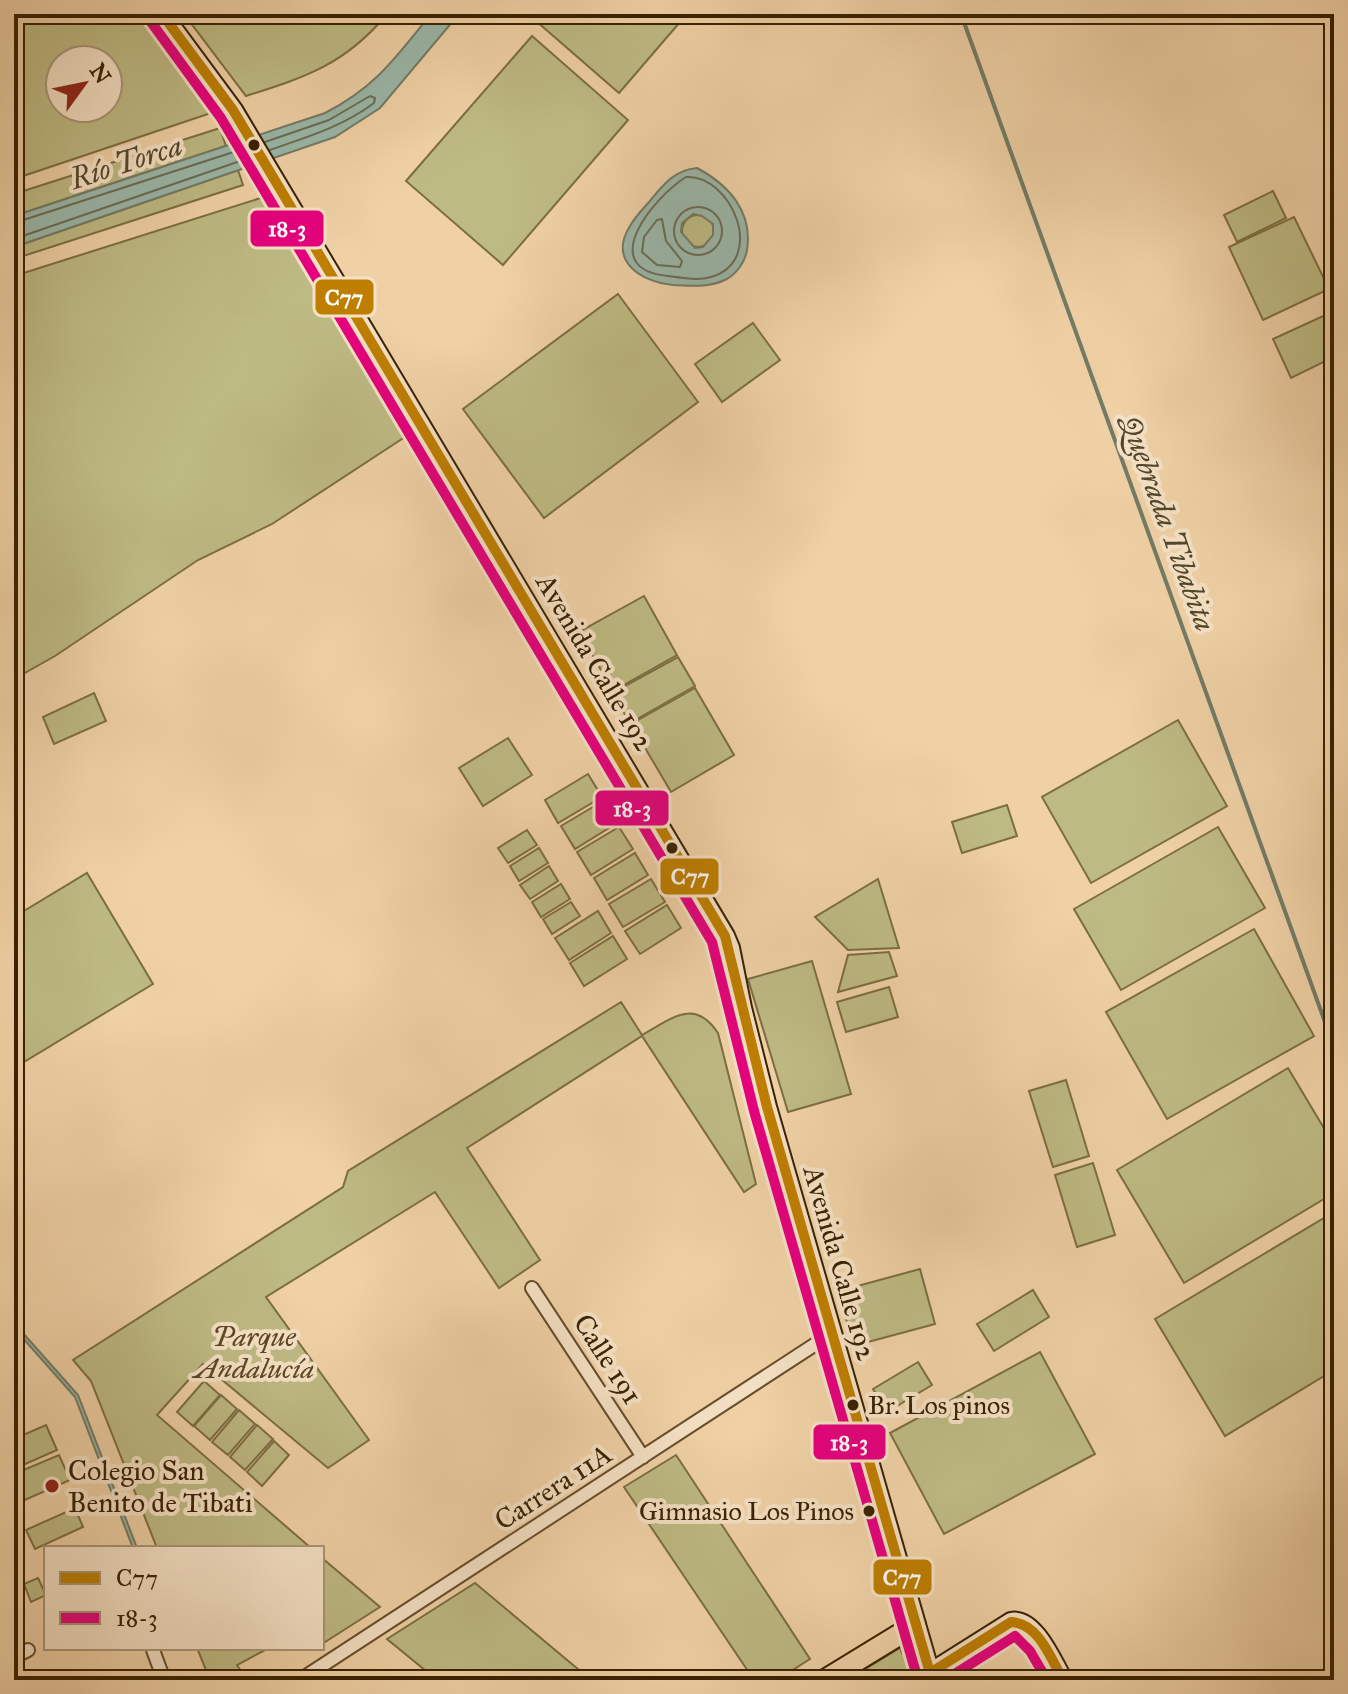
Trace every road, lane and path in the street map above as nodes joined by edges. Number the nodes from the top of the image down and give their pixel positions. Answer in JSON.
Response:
{"nodes":[{"id":1,"x":162,"y":14,"type":"edge"},
{"id":2,"x":532,"y":1288,"type":"dead end"},
{"id":3,"x":831,"y":1334,"type":"junction"},
{"id":4,"x":643,"y":1457,"type":"junction"},
{"id":5,"x":915,"y":1625,"type":"junction"},
{"id":6,"x":28,"y":1650,"type":"dead end"},
{"id":7,"x":153,"y":1650,"type":"edge"},
{"id":8,"x":14,"y":1657,"type":"edge"},
{"id":9,"x":924,"y":1677,"type":"edge"},
{"id":10,"x":164,"y":1680,"type":"edge"},
{"id":11,"x":300,"y":1680,"type":"edge"},
{"id":12,"x":825,"y":1680,"type":"edge"},
{"id":13,"x":1063,"y":1680,"type":"edge"}],
"edges":[{"from":1,"to":3,"type":"main road","name":"Avenida Calle 192"},
{"from":2,"to":4,"type":"street","name":"Calle 191"},
{"from":3,"to":4,"type":"street","name":"Carrera 11A"},
{"from":3,"to":5,"type":"main road","name":"Avenida Calle 192"},
{"from":4,"to":11,"type":"street","name":"Carrera 11A"},
{"from":5,"to":9,"type":"main road","name":"Avenida Calle 192"},
{"from":5,"to":12,"type":"main road"},
{"from":6,"to":8,"type":"street"},
{"from":7,"to":10,"type":"street"},
{"from":9,"to":13,"type":"main road"}]}
